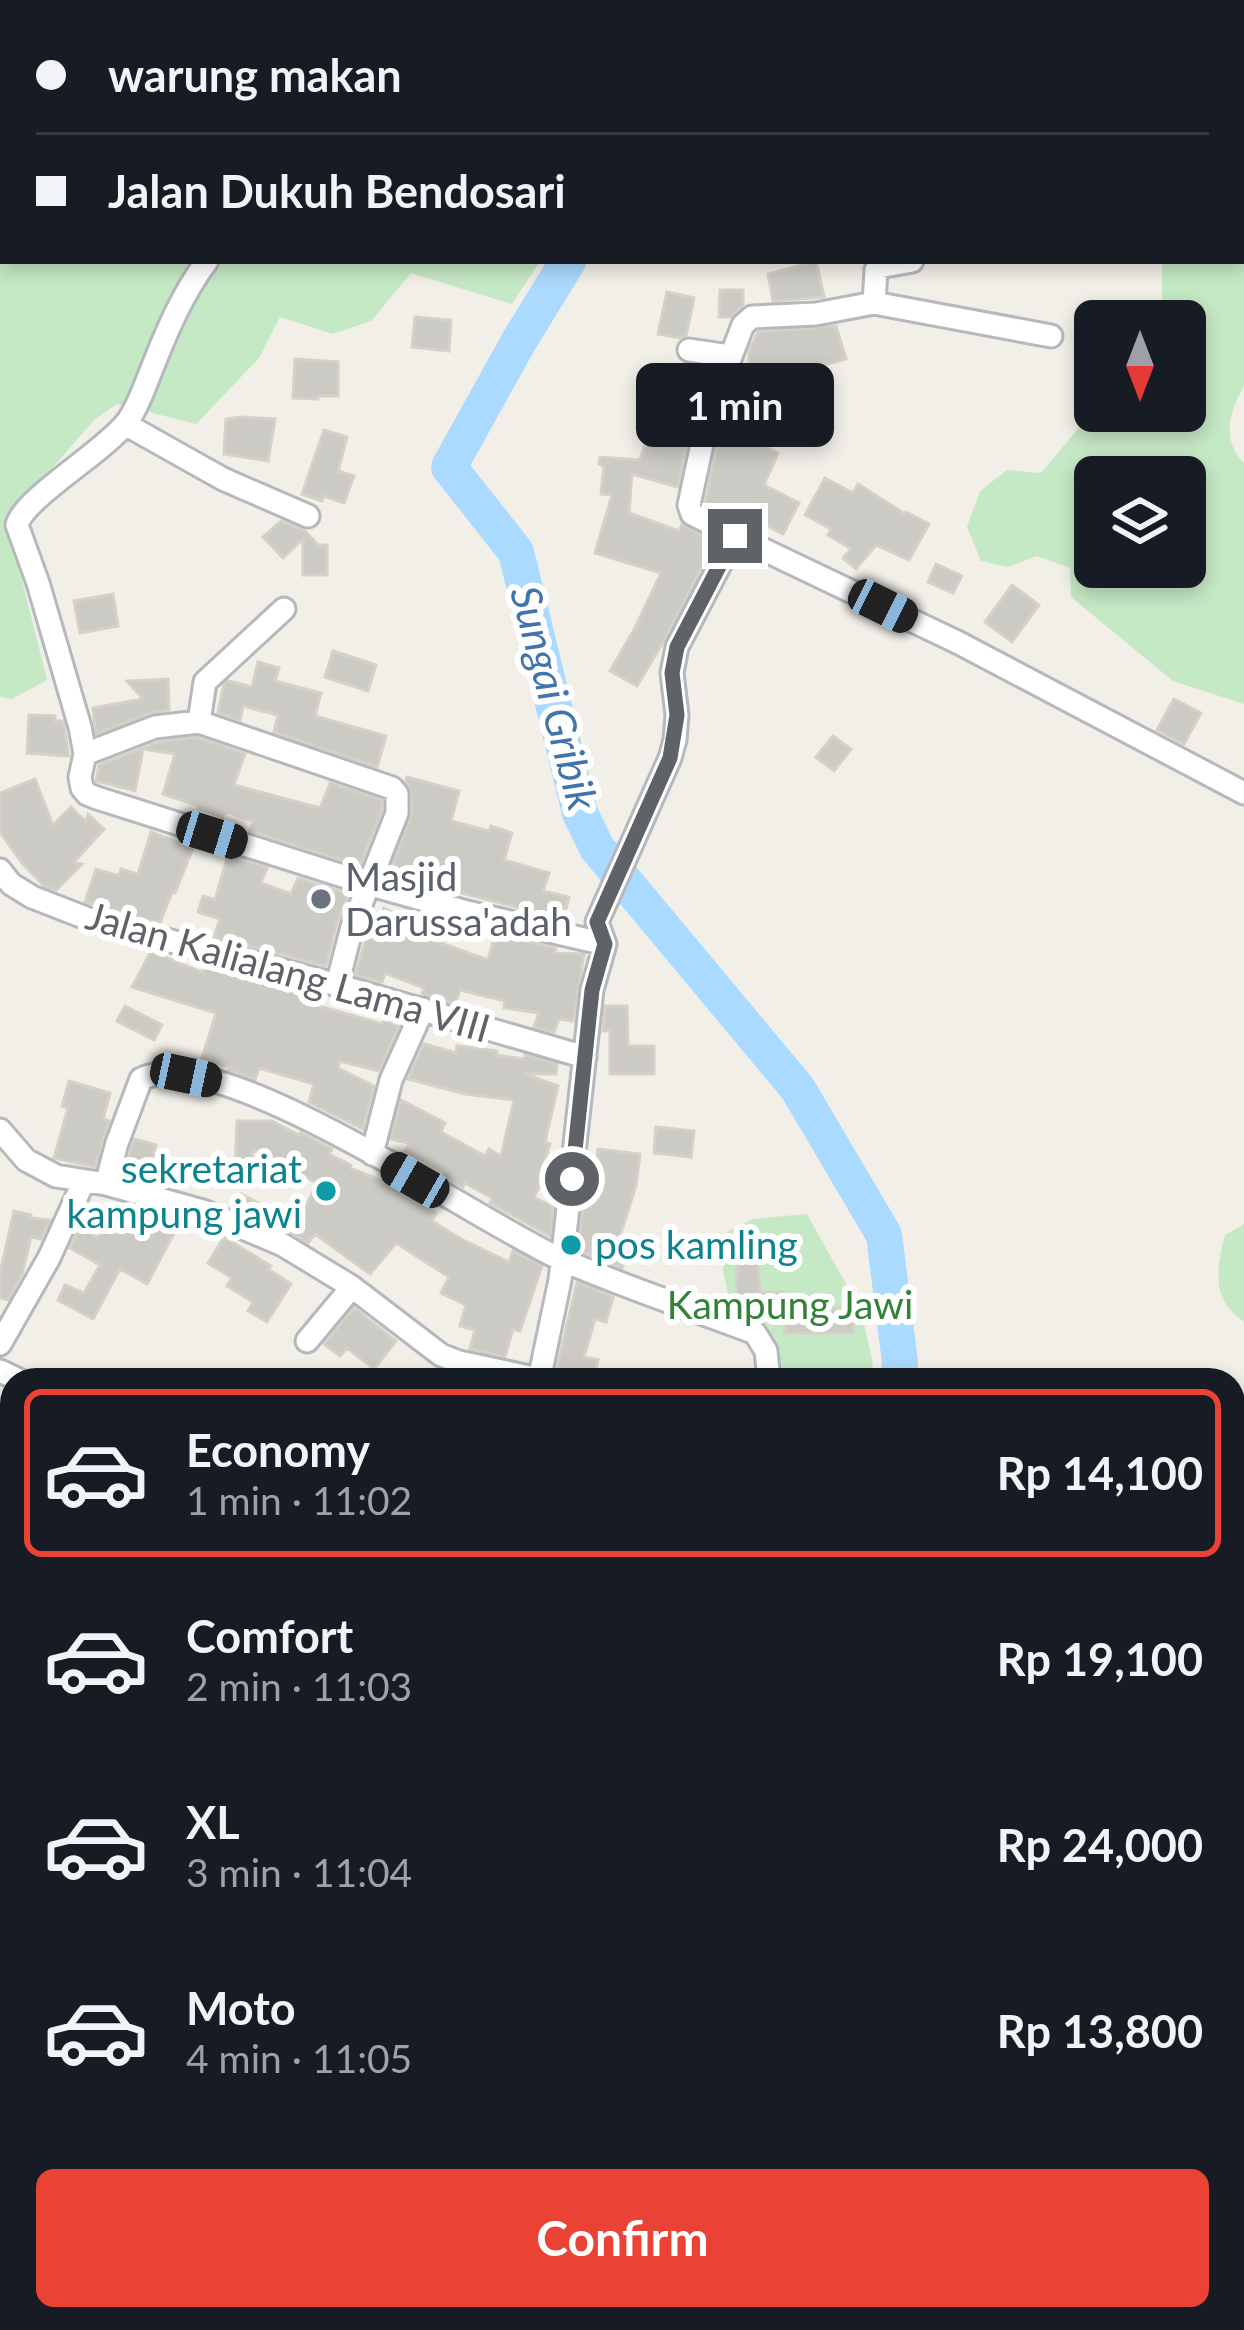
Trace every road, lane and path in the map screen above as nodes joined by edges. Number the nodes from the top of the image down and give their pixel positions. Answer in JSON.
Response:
{"nodes":[{"id":1,"x":205,"y":264,"type":"edge"},
{"id":2,"x":896,"y":264,"type":"edge"},
{"id":3,"x":874,"y":303,"type":"junction"},
{"id":4,"x":1051,"y":336,"type":"dead end"},
{"id":5,"x":689,"y":350,"type":"dead end"},
{"id":6,"x":729,"y":356,"type":"junction"},
{"id":7,"x":125,"y":424,"type":"junction"},
{"id":8,"x":308,"y":516,"type":"dead end"},
{"id":9,"x":735,"y":536,"type":"junction"},
{"id":10,"x":284,"y":609,"type":"dead end"},
{"id":11,"x":199,"y":722,"type":"junction"},
{"id":12,"x":85,"y":754,"type":"junction"},
{"id":13,"x":1244,"y":793,"type":"edge"},
{"id":14,"x":0,"y":870,"type":"edge"},
{"id":15,"x":371,"y":885,"type":"junction"},
{"id":16,"x":605,"y":944,"type":"junction"},
{"id":17,"x":337,"y":985,"type":"junction"},
{"id":18,"x":423,"y":1009,"type":"junction"},
{"id":19,"x":585,"y":1058,"type":"junction"},
{"id":20,"x":0,"y":1130,"type":"edge"},
{"id":21,"x":372,"y":1154,"type":"junction"},
{"id":22,"x":95,"y":1184,"type":"junction"},
{"id":23,"x":562,"y":1260,"type":"junction"},
{"id":24,"x":352,"y":1287,"type":"junction"},
{"id":25,"x":307,"y":1341,"type":"dead end"},
{"id":26,"x":0,"y":1344,"type":"edge"},
{"id":27,"x":492,"y":1368,"type":"edge"},
{"id":28,"x":541,"y":1368,"type":"edge"},
{"id":29,"x":768,"y":1368,"type":"edge"}],
"edges":[{"from":1,"to":7,"type":"street"},
{"from":2,"to":3,"type":"street"},
{"from":3,"to":4,"type":"street"},
{"from":3,"to":6,"type":"street"},
{"from":5,"to":6,"type":"street"},
{"from":6,"to":9,"type":"street"},
{"from":7,"to":8,"type":"street"},
{"from":7,"to":12,"type":"street"},
{"from":9,"to":13,"type":"street"},
{"from":9,"to":16,"type":"street"},
{"from":10,"to":11,"type":"street"},
{"from":11,"to":12,"type":"street"},
{"from":11,"to":15,"type":"street"},
{"from":12,"to":15,"type":"street"},
{"from":14,"to":17,"type":"street","name":"Jalan Kalialang Lama VIII"},
{"from":15,"to":16,"type":"street"},
{"from":15,"to":17,"type":"street"},
{"from":16,"to":19,"type":"street"},
{"from":17,"to":18,"type":"street","name":"Jalan Kalialang Lama VIII"},
{"from":18,"to":19,"type":"street","name":"Jalan Kalialang Lama VIII"},
{"from":18,"to":21,"type":"street"},
{"from":19,"to":23,"type":"street"},
{"from":20,"to":22,"type":"street"},
{"from":21,"to":22,"type":"street"},
{"from":21,"to":23,"type":"street"},
{"from":22,"to":24,"type":"street"},
{"from":22,"to":26,"type":"street"},
{"from":23,"to":28,"type":"street"},
{"from":23,"to":29,"type":"street"},
{"from":24,"to":25,"type":"street"},
{"from":24,"to":27,"type":"street"}]}
